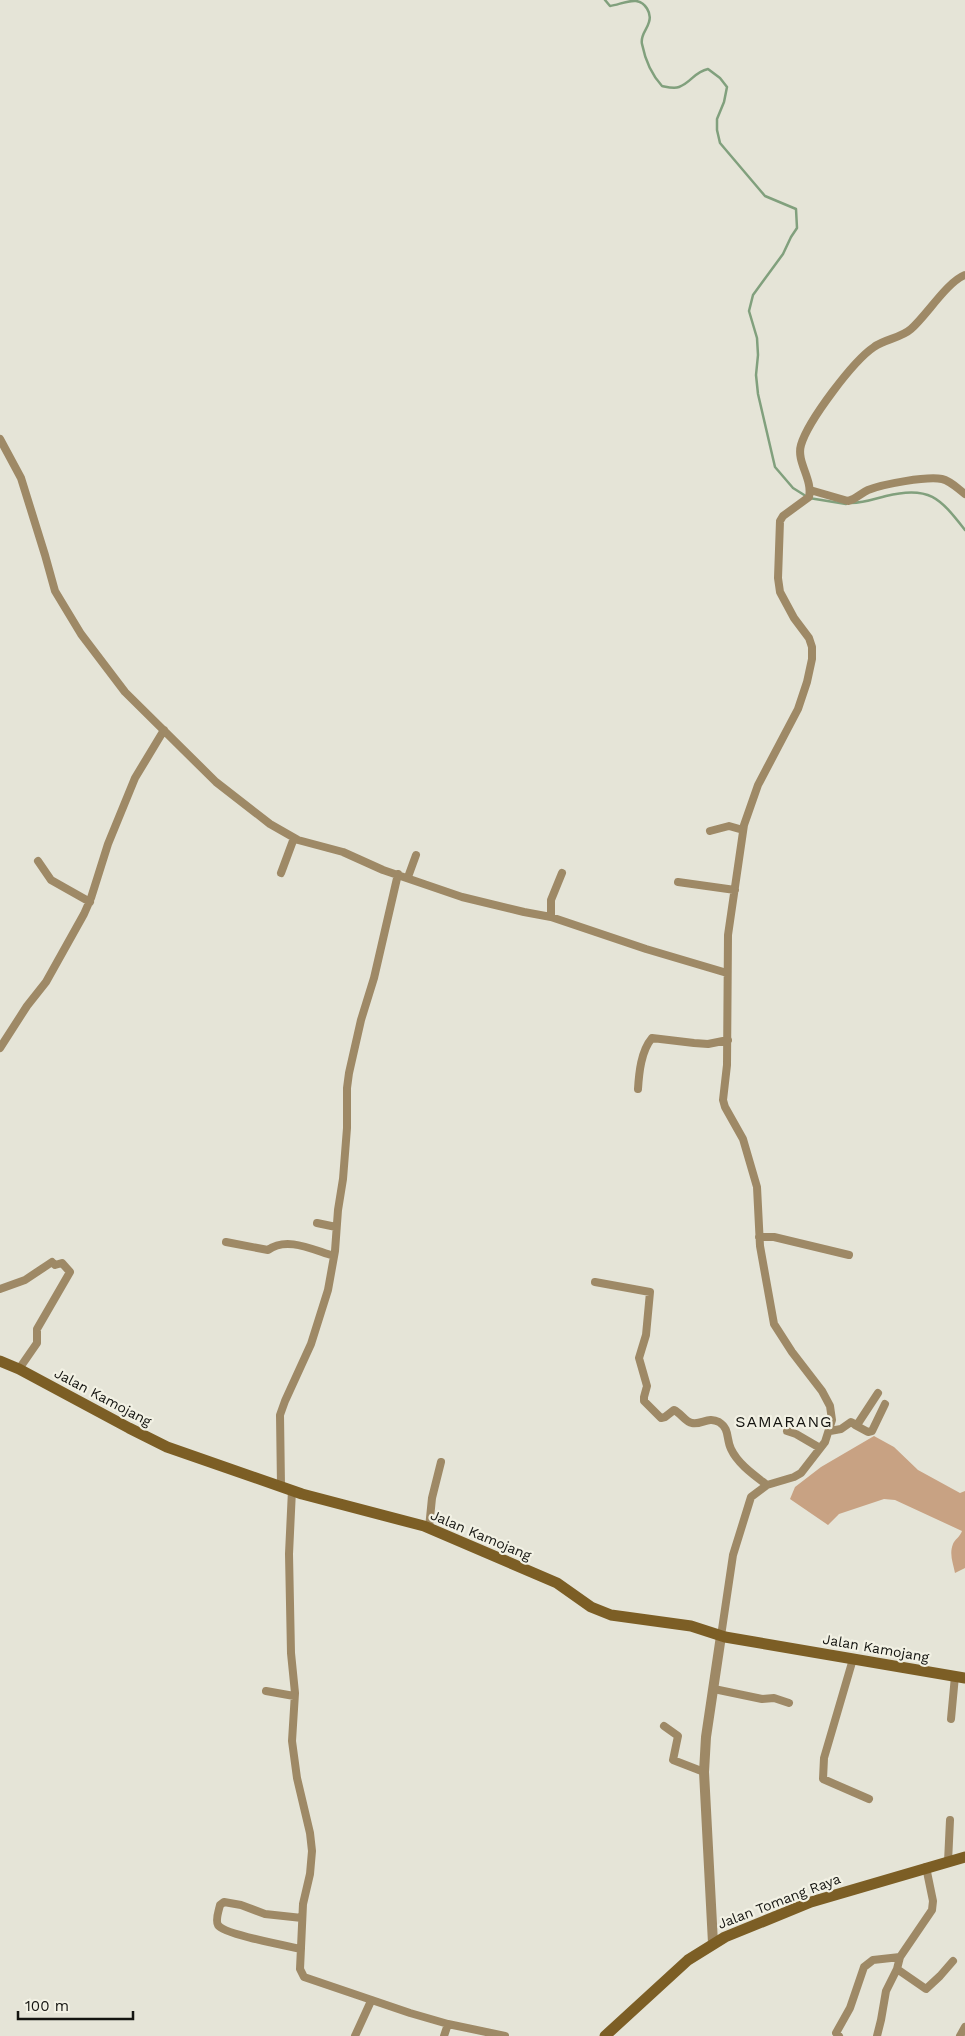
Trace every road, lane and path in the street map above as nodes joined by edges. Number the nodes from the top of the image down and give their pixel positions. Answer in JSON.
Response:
{"nodes":[{"id":1,"x":965,"y":275,"type":"edge"},
{"id":2,"x":0,"y":439,"type":"edge"},
{"id":3,"x":809,"y":493,"type":"junction"},
{"id":4,"x":965,"y":494,"type":"edge"},
{"id":5,"x":164,"y":730,"type":"junction"},
{"id":6,"x":743,"y":830,"type":"junction"},
{"id":7,"x":710,"y":831,"type":"dead end"},
{"id":8,"x":294,"y":838,"type":"junction"},
{"id":9,"x":416,"y":856,"type":"dead end"},
{"id":10,"x":38,"y":861,"type":"dead end"},
{"id":11,"x":281,"y":873,"type":"dead end"},
{"id":12,"x":562,"y":873,"type":"dead end"},
{"id":13,"x":398,"y":874,"type":"junction"},
{"id":14,"x":408,"y":877,"type":"junction"},
{"id":15,"x":678,"y":882,"type":"dead end"},
{"id":16,"x":735,"y":890,"type":"junction"},
{"id":17,"x":90,"y":902,"type":"junction"},
{"id":18,"x":551,"y":917,"type":"junction"},
{"id":19,"x":727,"y":973,"type":"junction"},
{"id":20,"x":728,"y":1040,"type":"junction"},
{"id":21,"x":0,"y":1048,"type":"edge"},
{"id":22,"x":638,"y":1089,"type":"dead end"},
{"id":23,"x":317,"y":1223,"type":"dead end"},
{"id":24,"x":336,"y":1227,"type":"junction"},
{"id":25,"x":759,"y":1237,"type":"junction"},
{"id":26,"x":226,"y":1242,"type":"dead end"},
{"id":27,"x":849,"y":1255,"type":"dead end"},
{"id":28,"x":334,"y":1256,"type":"junction"},
{"id":29,"x":595,"y":1282,"type":"dead end"},
{"id":30,"x":0,"y":1289,"type":"edge"},
{"id":31,"x":0,"y":1361,"type":"edge"},
{"id":32,"x":20,"y":1369,"type":"junction"},
{"id":33,"x":878,"y":1393,"type":"dead end"},
{"id":34,"x":885,"y":1404,"type":"dead end"},
{"id":35,"x":855,"y":1425,"type":"junction"},
{"id":36,"x":787,"y":1431,"type":"dead end"},
{"id":37,"x":830,"y":1431,"type":"junction"},
{"id":38,"x":820,"y":1448,"type":"junction"},
{"id":39,"x":441,"y":1462,"type":"dead end"},
{"id":40,"x":766,"y":1485,"type":"junction"},
{"id":41,"x":287,"y":1488,"type":"junction"},
{"id":42,"x":429,"y":1528,"type":"junction"},
{"id":43,"x":721,"y":1636,"type":"junction"},
{"id":44,"x":853,"y":1659,"type":"junction"},
{"id":45,"x":960,"y":1677,"type":"edge"},
{"id":46,"x":714,"y":1688,"type":"junction"},
{"id":47,"x":266,"y":1691,"type":"dead end"},
{"id":48,"x":294,"y":1696,"type":"junction"},
{"id":49,"x":789,"y":1703,"type":"dead end"},
{"id":50,"x":951,"y":1719,"type":"dead end"},
{"id":51,"x":664,"y":1726,"type":"dead end"},
{"id":52,"x":704,"y":1772,"type":"junction"},
{"id":53,"x":869,"y":1799,"type":"dead end"},
{"id":54,"x":950,"y":1820,"type":"dead end"},
{"id":55,"x":965,"y":1857,"type":"edge"},
{"id":56,"x":948,"y":1862,"type":"junction"},
{"id":57,"x":926,"y":1867,"type":"junction"},
{"id":58,"x":302,"y":1918,"type":"junction"},
{"id":59,"x":713,"y":1943,"type":"junction"},
{"id":60,"x":301,"y":1949,"type":"junction"},
{"id":61,"x":900,"y":1958,"type":"junction"},
{"id":62,"x":953,"y":1961,"type":"dead end"},
{"id":63,"x":897,"y":1970,"type":"junction"},
{"id":64,"x":371,"y":2001,"type":"junction"},
{"id":65,"x":448,"y":2024,"type":"junction"},
{"id":66,"x":965,"y":2028,"type":"edge"},
{"id":67,"x":355,"y":2036,"type":"edge"},
{"id":68,"x":444,"y":2036,"type":"edge"},
{"id":69,"x":505,"y":2036,"type":"edge"},
{"id":70,"x":605,"y":2036,"type":"edge"},
{"id":71,"x":839,"y":2036,"type":"edge"},
{"id":72,"x":877,"y":2036,"type":"edge"},
{"id":73,"x":960,"y":2036,"type":"edge"}],
"edges":[{"from":1,"to":3,"type":"street"},
{"from":2,"to":5,"type":"street"},
{"from":3,"to":4,"type":"street"},
{"from":3,"to":6,"type":"street"},
{"from":5,"to":8,"type":"street"},
{"from":5,"to":17,"type":"street"},
{"from":6,"to":7,"type":"street"},
{"from":6,"to":16,"type":"street"},
{"from":8,"to":11,"type":"street"},
{"from":8,"to":13,"type":"street"},
{"from":9,"to":14,"type":"street"},
{"from":10,"to":17,"type":"street"},
{"from":12,"to":18,"type":"street"},
{"from":13,"to":14,"type":"street"},
{"from":13,"to":24,"type":"street"},
{"from":14,"to":18,"type":"street"},
{"from":15,"to":16,"type":"street"},
{"from":16,"to":19,"type":"street"},
{"from":17,"to":21,"type":"street"},
{"from":18,"to":19,"type":"street"},
{"from":19,"to":20,"type":"street"},
{"from":20,"to":22,"type":"street"},
{"from":20,"to":25,"type":"street"},
{"from":23,"to":24,"type":"street"},
{"from":24,"to":28,"type":"street"},
{"from":25,"to":27,"type":"street"},
{"from":25,"to":37,"type":"street"},
{"from":26,"to":28,"type":"street"},
{"from":28,"to":41,"type":"street"},
{"from":29,"to":40,"type":"street"},
{"from":30,"to":32,"type":"street"},
{"from":31,"to":32,"type":"main road","name":"Jalan Kamojang"},
{"from":32,"to":41,"type":"main road","name":"Jalan Kamojang"},
{"from":33,"to":35,"type":"street"},
{"from":34,"to":35,"type":"street"},
{"from":35,"to":37,"type":"street"},
{"from":36,"to":38,"type":"street"},
{"from":37,"to":38,"type":"street"},
{"from":38,"to":40,"type":"street"},
{"from":39,"to":42,"type":"street"},
{"from":40,"to":43,"type":"street"},
{"from":41,"to":42,"type":"main road","name":"Jalan Kamojang"},
{"from":41,"to":48,"type":"street"},
{"from":42,"to":43,"type":"main road","name":"Jalan Kamojang"},
{"from":43,"to":44,"type":"main road","name":"Jalan Kamojang"},
{"from":43,"to":46,"type":"street"},
{"from":44,"to":45,"type":"main road","name":"Jalan Kamojang"},
{"from":44,"to":53,"type":"street"},
{"from":45,"to":50,"type":"street"},
{"from":46,"to":49,"type":"street"},
{"from":46,"to":52,"type":"street"},
{"from":47,"to":48,"type":"street"},
{"from":48,"to":58,"type":"street"},
{"from":51,"to":52,"type":"street"},
{"from":52,"to":59,"type":"street"},
{"from":54,"to":56,"type":"street"},
{"from":55,"to":56,"type":"main road","name":"Jalan Tomang Raya"},
{"from":56,"to":57,"type":"main road","name":"Jalan Tomang Raya"},
{"from":57,"to":59,"type":"main road","name":"Jalan Tomang Raya"},
{"from":57,"to":61,"type":"street"},
{"from":58,"to":60,"type":"street"},
{"from":58,"to":60,"type":"street"},
{"from":59,"to":70,"type":"main road","name":"Jalan Tomang Raya"},
{"from":60,"to":64,"type":"street"},
{"from":61,"to":63,"type":"street"},
{"from":61,"to":71,"type":"street"},
{"from":62,"to":63,"type":"street"},
{"from":63,"to":72,"type":"street"},
{"from":64,"to":65,"type":"street"},
{"from":64,"to":67,"type":"street"},
{"from":65,"to":68,"type":"street"},
{"from":65,"to":69,"type":"street"},
{"from":66,"to":73,"type":"street"}]}
